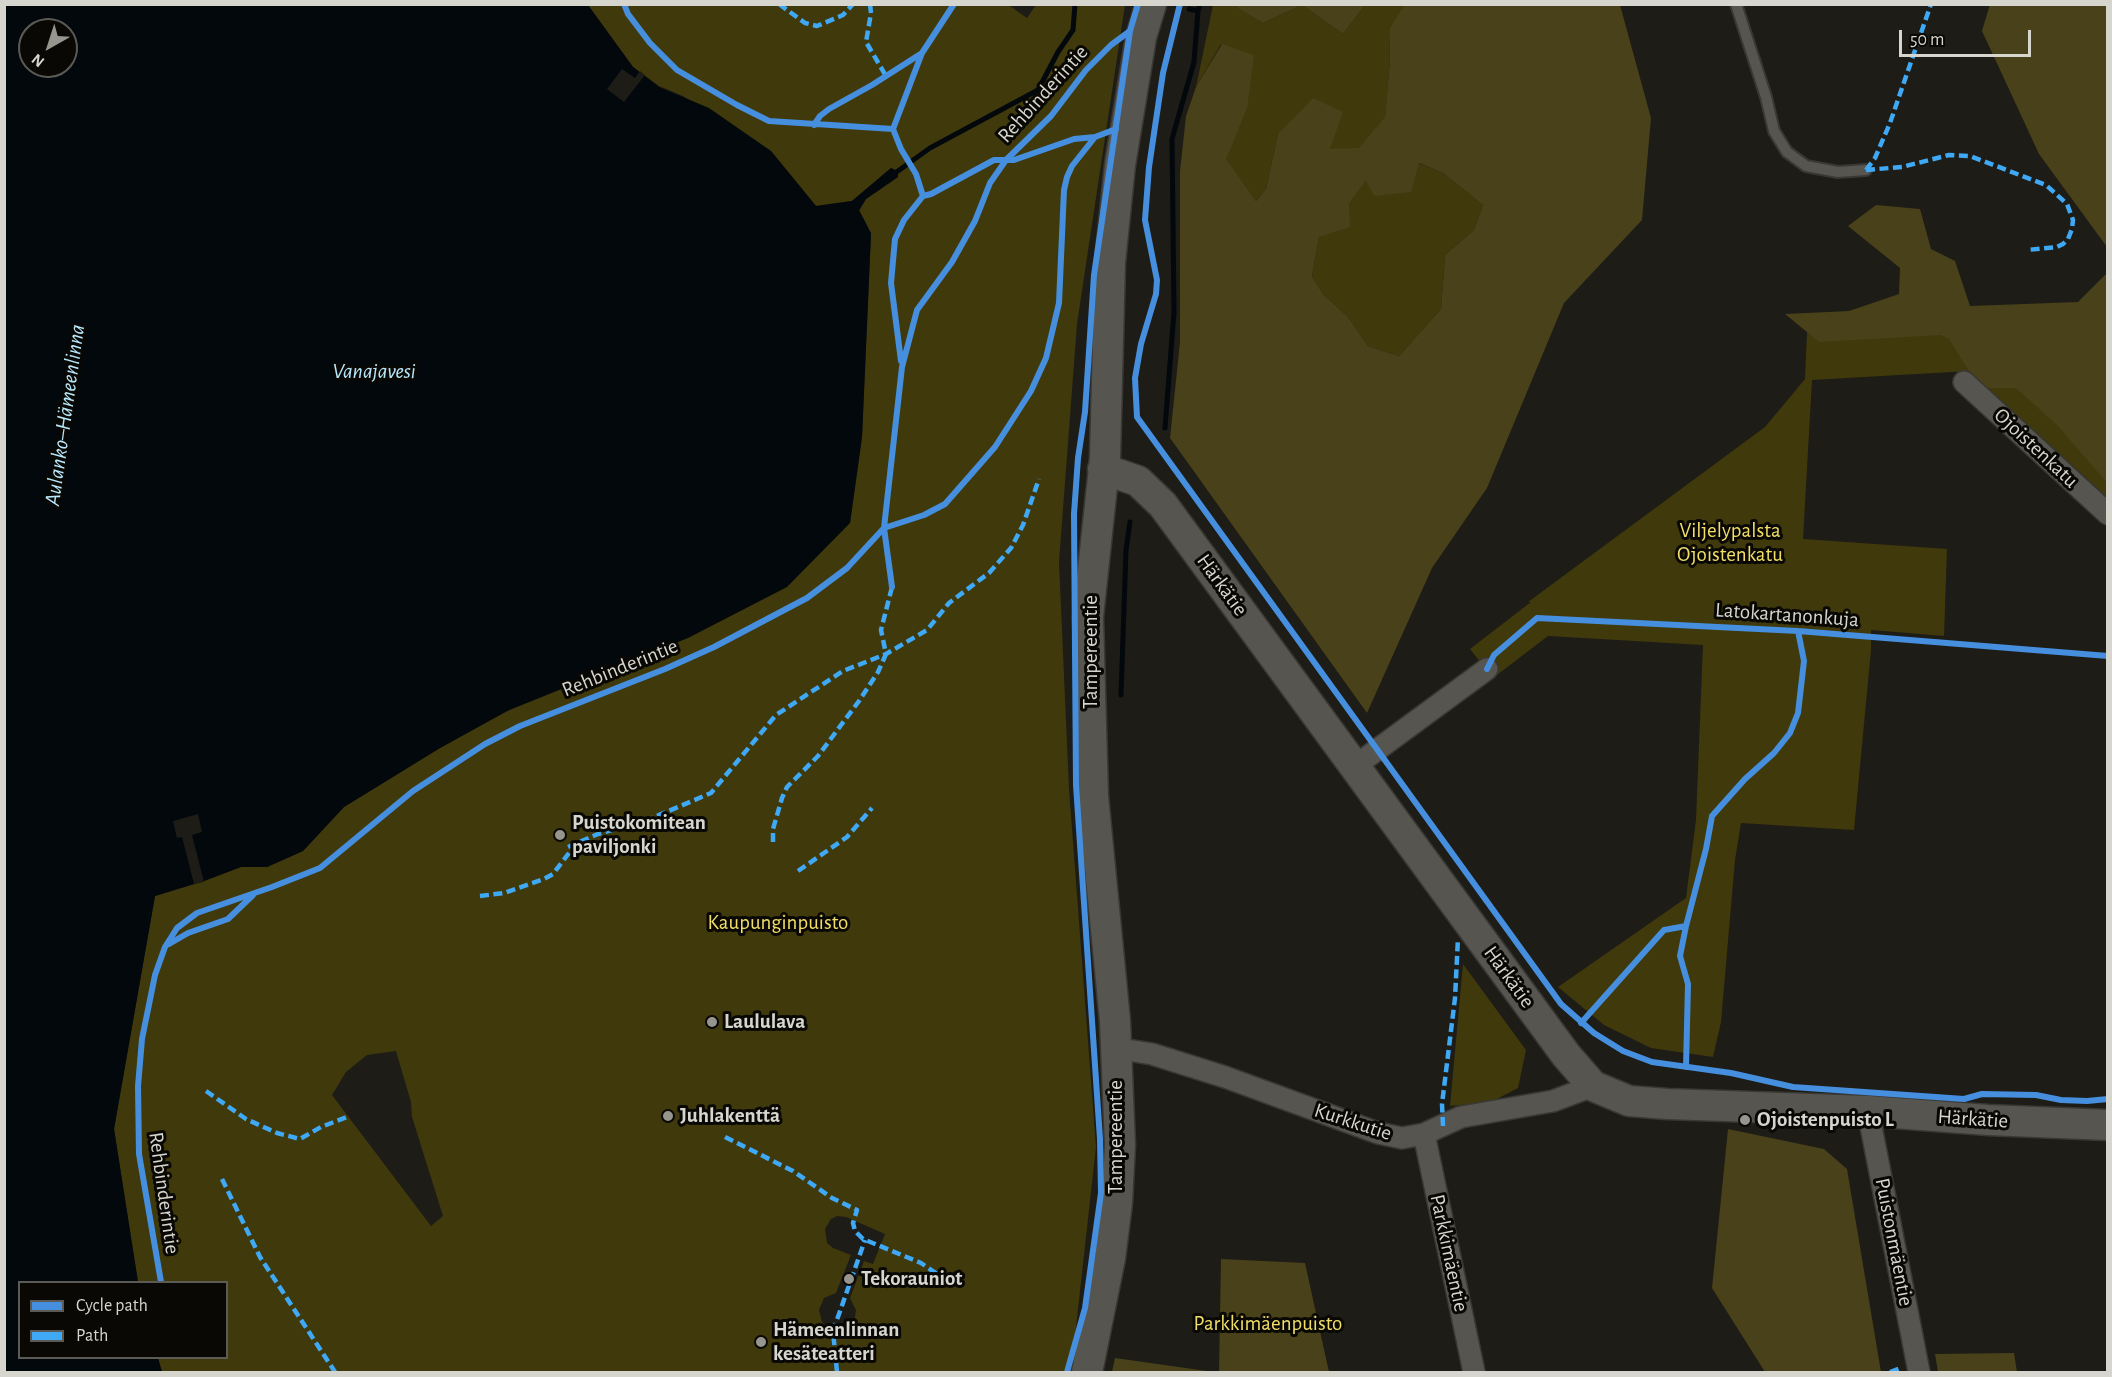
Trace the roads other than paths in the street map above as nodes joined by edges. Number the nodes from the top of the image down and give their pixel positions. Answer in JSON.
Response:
{"nodes":[{"id":1,"x":1151,"y":4,"type":"edge"},
{"id":2,"x":1736,"y":4,"type":"edge"},
{"id":3,"x":1866,"y":170,"type":"dead end"},
{"id":4,"x":1964,"y":382,"type":"dead end"},
{"id":5,"x":1103,"y":469,"type":"junction"},
{"id":6,"x":2108,"y":514,"type":"edge"},
{"id":7,"x":1487,"y":669,"type":"dead end"},
{"id":8,"x":1355,"y":766,"type":"junction"},
{"id":9,"x":1115,"y":1048,"type":"junction"},
{"id":10,"x":1593,"y":1086,"type":"junction"},
{"id":11,"x":1868,"y":1112,"type":"junction"},
{"id":12,"x":2108,"y":1125,"type":"edge"},
{"id":13,"x":1424,"y":1134,"type":"junction"},
{"id":14,"x":1087,"y":1372,"type":"edge"},
{"id":15,"x":1474,"y":1372,"type":"edge"},
{"id":16,"x":1919,"y":1372,"type":"edge"}],
"edges":[{"from":1,"to":5,"type":"main road","name":"Tampereentie"},
{"from":2,"to":3,"type":"lane"},
{"from":4,"to":6,"type":"street","name":"Ojoistenkatu"},
{"from":5,"to":8,"type":"main road","name":"Härkätie"},
{"from":5,"to":9,"type":"main road","name":"Tampereentie"},
{"from":7,"to":8,"type":"street"},
{"from":8,"to":10,"type":"main road","name":"Härkätie"},
{"from":9,"to":13,"type":"street","name":"Kurkkutie"},
{"from":9,"to":14,"type":"main road","name":"Tampereentie"},
{"from":10,"to":11,"type":"main road","name":"Härkätie"},
{"from":10,"to":13,"type":"street","name":"Kurkkutie"},
{"from":11,"to":12,"type":"main road","name":"Härkätie"},
{"from":11,"to":16,"type":"street","name":"Puistonmäentie"},
{"from":13,"to":15,"type":"street","name":"Parkkimäentie"}]}
